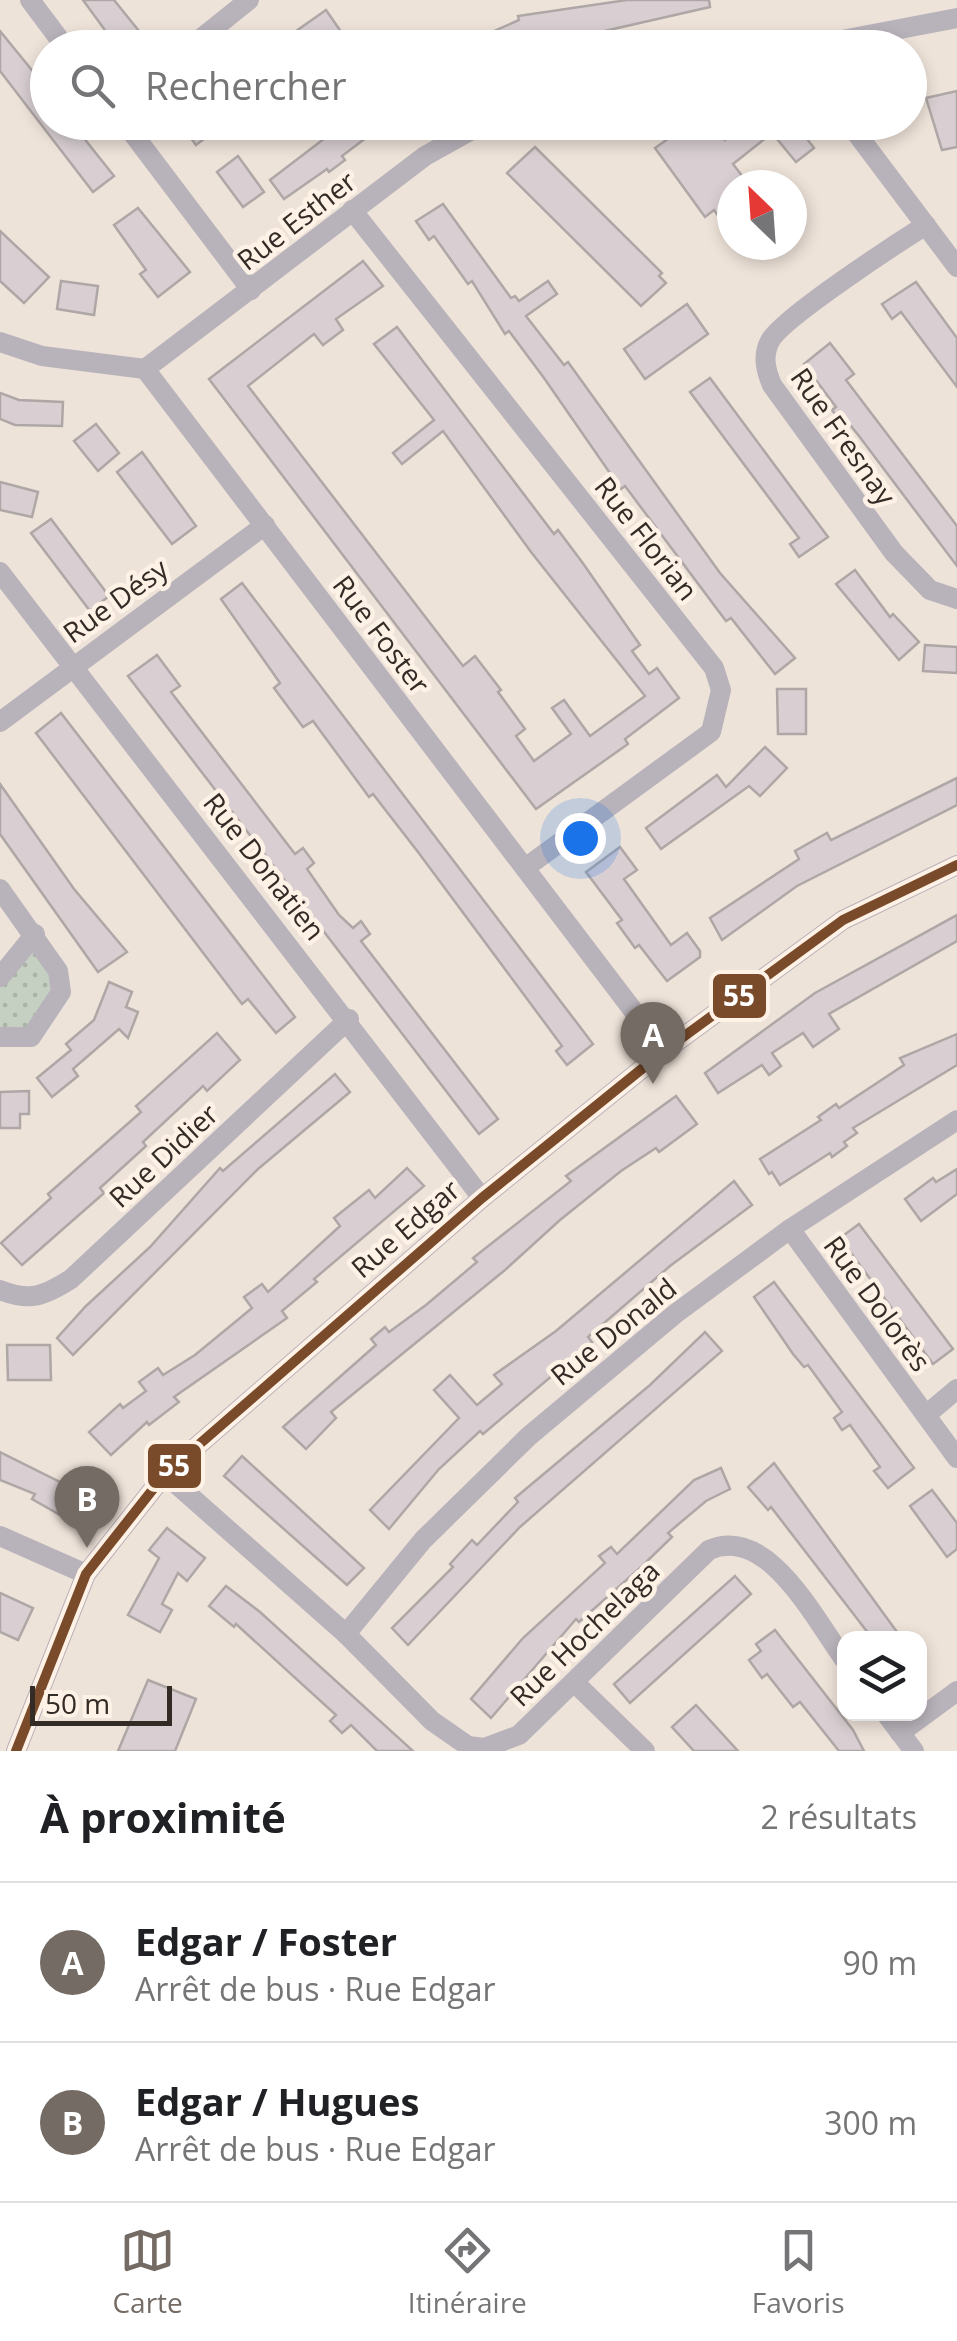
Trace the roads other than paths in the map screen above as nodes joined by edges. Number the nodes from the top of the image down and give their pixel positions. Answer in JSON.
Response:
{"nodes":[{"id":1,"x":30,"y":0,"type":"edge"},
{"id":2,"x":249,"y":0,"type":"edge"},
{"id":3,"x":957,"y":18,"type":"edge"},
{"id":4,"x":52,"y":30,"type":"edge"},
{"id":5,"x":212,"y":30,"type":"edge"},
{"id":6,"x":895,"y":30,"type":"edge"},
{"id":7,"x":138,"y":140,"type":"edge"},
{"id":8,"x":454,"y":140,"type":"edge"},
{"id":9,"x":862,"y":140,"type":"edge"},
{"id":10,"x":352,"y":210,"type":"junction"},
{"id":11,"x":926,"y":226,"type":"junction"},
{"id":12,"x":957,"y":268,"type":"edge"},
{"id":13,"x":251,"y":290,"type":"junction"},
{"id":14,"x":0,"y":342,"type":"edge"},
{"id":15,"x":145,"y":369,"type":"junction"},
{"id":16,"x":265,"y":525,"type":"junction"},
{"id":17,"x":0,"y":572,"type":"edge"},
{"id":18,"x":957,"y":599,"type":"edge"},
{"id":19,"x":74,"y":664,"type":"junction"},
{"id":20,"x":0,"y":722,"type":"edge"},
{"id":21,"x":957,"y":864,"type":"edge"},
{"id":22,"x":526,"y":868,"type":"junction"},
{"id":23,"x":0,"y":890,"type":"edge"},
{"id":24,"x":36,"y":934,"type":"junction"},
{"id":25,"x":0,"y":977,"type":"edge"},
{"id":26,"x":349,"y":1019,"type":"junction"},
{"id":27,"x":0,"y":1037,"type":"edge"},
{"id":28,"x":664,"y":1050,"type":"junction"},
{"id":29,"x":957,"y":1120,"type":"edge"},
{"id":30,"x":482,"y":1198,"type":"junction"},
{"id":31,"x":790,"y":1229,"type":"junction"},
{"id":32,"x":0,"y":1290,"type":"edge"},
{"id":33,"x":957,"y":1390,"type":"edge"},
{"id":34,"x":926,"y":1415,"type":"junction"},
{"id":35,"x":957,"y":1458,"type":"edge"},
{"id":36,"x":165,"y":1474,"type":"junction"},
{"id":37,"x":0,"y":1536,"type":"edge"},
{"id":38,"x":86,"y":1574,"type":"junction"},
{"id":39,"x":346,"y":1634,"type":"junction"},
{"id":40,"x":837,"y":1650,"type":"edge"},
{"id":41,"x":574,"y":1682,"type":"junction"},
{"id":42,"x":957,"y":1691,"type":"edge"},
{"id":43,"x":891,"y":1721,"type":"edge"},
{"id":44,"x":900,"y":1733,"type":"junction"},
{"id":45,"x":16,"y":1751,"type":"edge"},
{"id":46,"x":645,"y":1751,"type":"edge"},
{"id":47,"x":914,"y":1751,"type":"edge"}],
"edges":[{"from":1,"to":4,"type":"street"},
{"from":2,"to":5,"type":"street"},
{"from":3,"to":6,"type":"street"},
{"from":7,"to":13,"type":"street"},
{"from":8,"to":10,"type":"street","name":"Rue Esther"},
{"from":9,"to":11,"type":"street"},
{"from":10,"to":13,"type":"street","name":"Rue Esther"},
{"from":10,"to":22,"type":"street","name":"Rue Florian"},
{"from":11,"to":12,"type":"street"},
{"from":11,"to":18,"type":"street","name":"Rue Fresnay"},
{"from":13,"to":15,"type":"street","name":"Rue Esther"},
{"from":14,"to":15,"type":"street"},
{"from":15,"to":16,"type":"street","name":"Rue Foster"},
{"from":16,"to":19,"type":"street","name":"Rue Désy"},
{"from":16,"to":22,"type":"street","name":"Rue Foster"},
{"from":17,"to":19,"type":"street","name":"Rue Donatien"},
{"from":19,"to":20,"type":"street","name":"Rue Désy"},
{"from":19,"to":26,"type":"street","name":"Rue Donatien"},
{"from":21,"to":28,"type":"street","name":"Rue Edgar"},
{"from":22,"to":28,"type":"street","name":"Rue Foster"},
{"from":23,"to":24,"type":"street"},
{"from":24,"to":25,"type":"street"},
{"from":24,"to":27,"type":"street"},
{"from":26,"to":30,"type":"street","name":"Rue Donatien"},
{"from":26,"to":32,"type":"street","name":"Rue Didier"},
{"from":28,"to":30,"type":"street","name":"Rue Edgar"},
{"from":29,"to":31,"type":"street","name":"Rue Donald"},
{"from":30,"to":36,"type":"street","name":"Rue Edgar"},
{"from":31,"to":34,"type":"street","name":"Rue Dolorès"},
{"from":31,"to":39,"type":"street","name":"Rue Donald"},
{"from":33,"to":34,"type":"street"},
{"from":34,"to":35,"type":"street","name":"Rue Dolorès"},
{"from":36,"to":38,"type":"street","name":"Rue Edgar"},
{"from":36,"to":39,"type":"street","name":"Rue Hochelaga"},
{"from":37,"to":38,"type":"street"},
{"from":38,"to":45,"type":"street","name":"Rue Edgar"},
{"from":39,"to":41,"type":"street","name":"Rue Hochelaga"},
{"from":40,"to":41,"type":"street","name":"Rue Hochelaga"},
{"from":41,"to":46,"type":"street"},
{"from":42,"to":44,"type":"street"},
{"from":43,"to":44,"type":"street"},
{"from":44,"to":47,"type":"street"}]}
